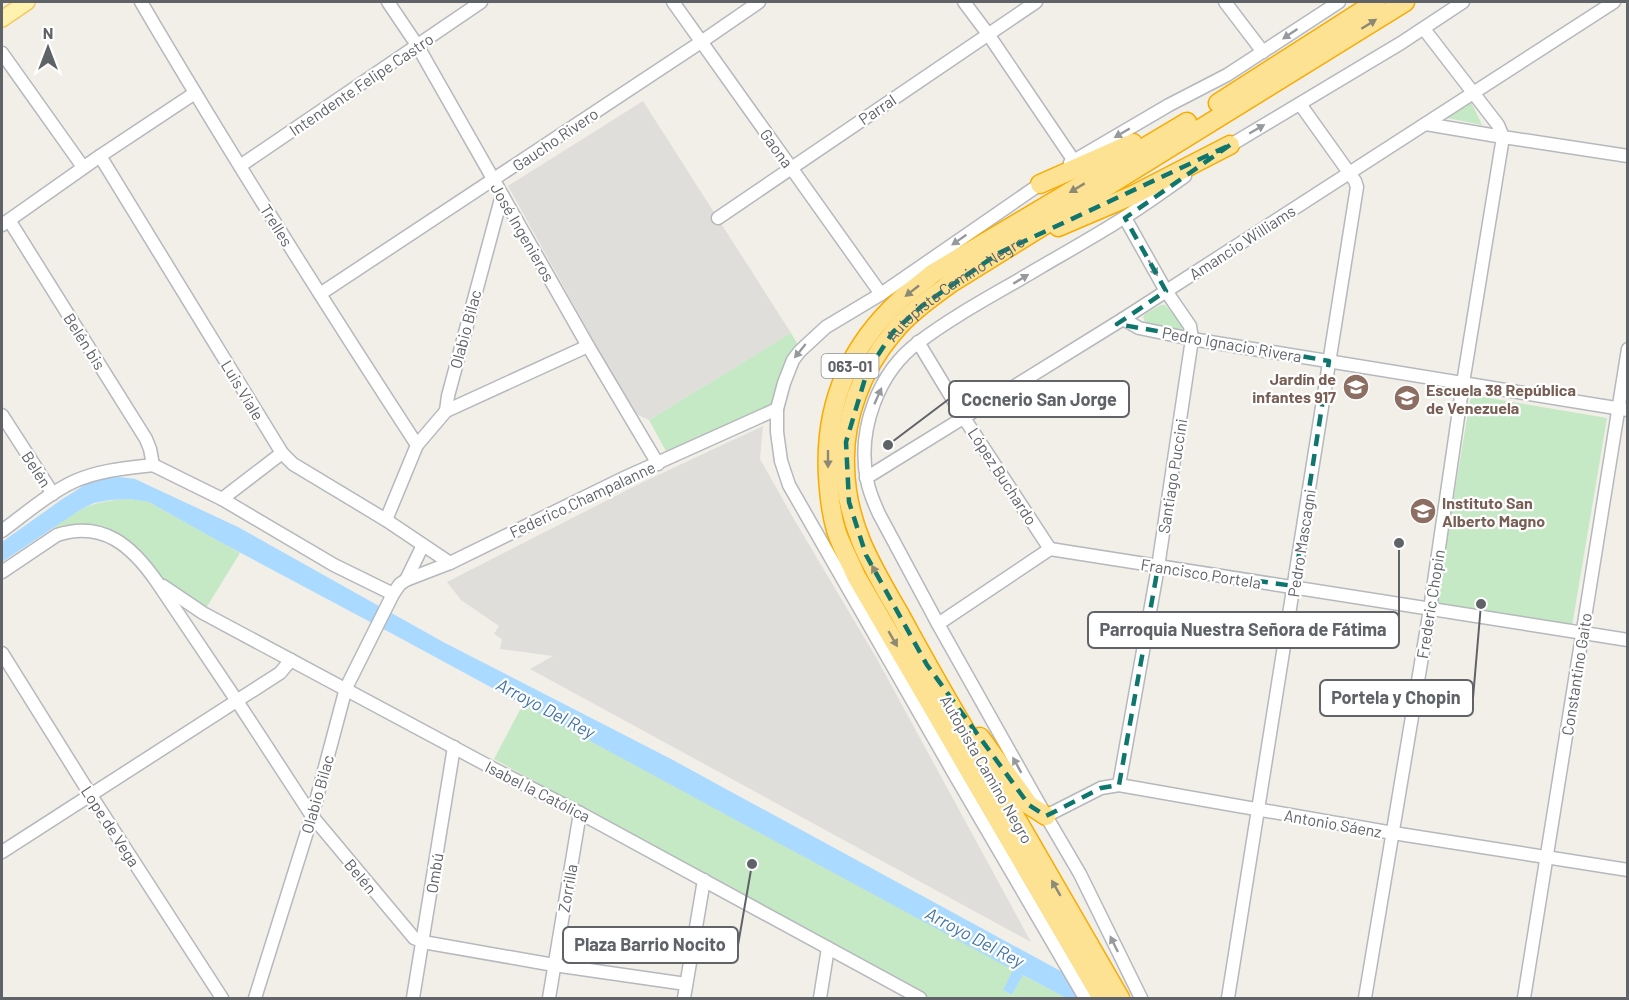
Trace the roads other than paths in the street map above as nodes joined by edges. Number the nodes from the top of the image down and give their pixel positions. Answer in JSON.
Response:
{"nodes":[{"id":1,"x":27,"y":2,"type":"edge"},
{"id":2,"x":141,"y":2,"type":"edge"},
{"id":3,"x":388,"y":2,"type":"edge"},
{"id":4,"x":481,"y":2,"type":"edge"},
{"id":5,"x":673,"y":2,"type":"edge"},
{"id":6,"x":759,"y":2,"type":"edge"},
{"id":7,"x":964,"y":2,"type":"edge"},
{"id":8,"x":1036,"y":2,"type":"edge"},
{"id":9,"x":1225,"y":2,"type":"edge"},
{"id":10,"x":1339,"y":2,"type":"edge"},
{"id":11,"x":1376,"y":2,"type":"edge"},
{"id":12,"x":1405,"y":2,"type":"edge"},
{"id":13,"x":1463,"y":2,"type":"edge"},
{"id":14,"x":1614,"y":2,"type":"edge"},
{"id":15,"x":2,"y":20,"type":"edge"},
{"id":16,"x":1424,"y":29,"type":"junction"},
{"id":17,"x":988,"y":34,"type":"junction"},
{"id":18,"x":701,"y":42,"type":"junction"},
{"id":19,"x":417,"y":45,"type":"junction"},
{"id":20,"x":1263,"y":52,"type":"junction"},
{"id":21,"x":2,"y":53,"type":"edge"},
{"id":22,"x":195,"y":93,"type":"junction"},
{"id":23,"x":1473,"y":93,"type":"junction"},
{"id":24,"x":1300,"y":104,"type":"junction"},
{"id":25,"x":1204,"y":112,"type":"junction"},
{"id":26,"x":1426,"y":124,"type":"junction"},
{"id":27,"x":1503,"y":137,"type":"junction"},
{"id":28,"x":1230,"y":145,"type":"junction"},
{"id":29,"x":100,"y":156,"type":"junction"},
{"id":30,"x":1628,"y":156,"type":"edge"},
{"id":31,"x":1074,"y":161,"type":"junction"},
{"id":32,"x":240,"y":166,"type":"junction"},
{"id":33,"x":83,"y":167,"type":"junction"},
{"id":34,"x":792,"y":167,"type":"junction"},
{"id":35,"x":1349,"y":174,"type":"junction"},
{"id":36,"x":493,"y":180,"type":"junction"},
{"id":37,"x":1040,"y":184,"type":"junction"},
{"id":38,"x":502,"y":195,"type":"junction"},
{"id":39,"x":718,"y":218,"type":"dead end"},
{"id":40,"x":1125,"y":218,"type":"junction"},
{"id":41,"x":5,"y":223,"type":"edge"},
{"id":42,"x":999,"y":253,"type":"junction"},
{"id":43,"x":1166,"y":291,"type":"junction"},
{"id":44,"x":320,"y":294,"type":"junction"},
{"id":45,"x":881,"y":294,"type":"junction"},
{"id":46,"x":1123,"y":320,"type":"junction"},
{"id":47,"x":1192,"y":339,"type":"junction"},
{"id":48,"x":918,"y":342,"type":"junction"},
{"id":49,"x":588,"y":346,"type":"junction"},
{"id":50,"x":1628,"y":349,"type":"edge"},
{"id":51,"x":1329,"y":361,"type":"junction"},
{"id":52,"x":1463,"y":383,"type":"junction"},
{"id":53,"x":777,"y":409,"type":"junction"},
{"id":54,"x":1623,"y":409,"type":"edge"},
{"id":55,"x":446,"y":411,"type":"junction"},
{"id":56,"x":2,"y":415,"type":"edge"},
{"id":57,"x":964,"y":418,"type":"junction"},
{"id":58,"x":417,"y":445,"type":"junction"},
{"id":59,"x":282,"y":453,"type":"junction"},
{"id":60,"x":658,"y":464,"type":"junction"},
{"id":61,"x":153,"y":465,"type":"junction"},
{"id":62,"x":866,"y":478,"type":"junction"},
{"id":63,"x":53,"y":494,"type":"junction"},
{"id":64,"x":222,"y":499,"type":"junction"},
{"id":65,"x":386,"y":520,"type":"junction"},
{"id":66,"x":2,"y":531,"type":"edge"},
{"id":67,"x":423,"y":545,"type":"junction"},
{"id":68,"x":1050,"y":549,"type":"junction"},
{"id":69,"x":450,"y":563,"type":"junction"},
{"id":70,"x":1158,"y":567,"type":"junction"},
{"id":71,"x":2,"y":572,"type":"edge"},
{"id":72,"x":406,"y":580,"type":"junction"},
{"id":73,"x":157,"y":582,"type":"junction"},
{"id":74,"x":1294,"y":586,"type":"junction"},
{"id":75,"x":393,"y":594,"type":"junction"},
{"id":76,"x":1430,"y":609,"type":"junction"},
{"id":77,"x":938,"y":624,"type":"junction"},
{"id":78,"x":1583,"y":633,"type":"junction"},
{"id":79,"x":1628,"y":640,"type":"edge"},
{"id":80,"x":2,"y":653,"type":"edge"},
{"id":81,"x":291,"y":660,"type":"junction"},
{"id":82,"x":927,"y":665,"type":"junction"},
{"id":83,"x":346,"y":688,"type":"junction"},
{"id":84,"x":237,"y":701,"type":"junction"},
{"id":85,"x":454,"y":747,"type":"junction"},
{"id":86,"x":1119,"y":786,"type":"junction"},
{"id":87,"x":90,"y":794,"type":"junction"},
{"id":88,"x":1258,"y":810,"type":"junction"},
{"id":89,"x":580,"y":813,"type":"junction"},
{"id":90,"x":312,"y":816,"type":"junction"},
{"id":91,"x":1046,"y":816,"type":"junction"},
{"id":92,"x":1393,"y":833,"type":"junction"},
{"id":93,"x":2,"y":852,"type":"edge"},
{"id":94,"x":1546,"y":858,"type":"junction"},
{"id":95,"x":1628,"y":870,"type":"edge"},
{"id":96,"x":704,"y":880,"type":"junction"},
{"id":97,"x":423,"y":942,"type":"junction"},
{"id":98,"x":1072,"y":947,"type":"junction"},
{"id":99,"x":828,"y":948,"type":"junction"},
{"id":100,"x":554,"y":965,"type":"junction"},
{"id":101,"x":686,"y":984,"type":"junction"},
{"id":102,"x":1141,"y":998,"type":"edge"},
{"id":103,"x":222,"y":999,"type":"edge"},
{"id":104,"x":255,"y":999,"type":"edge"},
{"id":105,"x":413,"y":999,"type":"edge"},
{"id":106,"x":549,"y":999,"type":"edge"},
{"id":107,"x":684,"y":999,"type":"edge"},
{"id":108,"x":820,"y":999,"type":"edge"},
{"id":109,"x":920,"y":999,"type":"edge"},
{"id":110,"x":1085,"y":999,"type":"edge"},
{"id":111,"x":1102,"y":999,"type":"edge"},
{"id":112,"x":1120,"y":999,"type":"edge"},
{"id":113,"x":1228,"y":999,"type":"edge"},
{"id":114,"x":1365,"y":999,"type":"edge"},
{"id":115,"x":1524,"y":999,"type":"edge"}],
"edges":[{"from":1,"to":15,"type":"main road"},
{"from":2,"to":22,"type":"street","name":"Trelles"},
{"from":3,"to":19,"type":"street","name":"José Ingenieros"},
{"from":4,"to":19,"type":"street","name":"Intendente Felipe Castro"},
{"from":5,"to":18,"type":"street","name":"Gaona"},
{"from":6,"to":18,"type":"street","name":"Gaucho Rivero"},
{"from":7,"to":17,"type":"street"},
{"from":8,"to":17,"type":"street","name":"Parral"},
{"from":9,"to":20,"type":"street"},
{"from":10,"to":20,"type":"street","one_way":true},
{"from":11,"to":25,"type":"highway","name":"Autopista Camino Negro","number":"063-01"},
{"from":42,"to":12,"type":"highway","name":"Autopista Camino Negro","number":"063-01","one_way":true},
{"from":13,"to":16,"type":"street"},
{"from":14,"to":23,"type":"street","name":"Amancio Williams"},
{"from":16,"to":23,"type":"street"},
{"from":16,"to":24,"type":"street"},
{"from":17,"to":31,"type":"street"},
{"from":17,"to":34,"type":"street","name":"Parral"},
{"from":18,"to":34,"type":"street","name":"Gaona"},
{"from":18,"to":36,"type":"street","name":"Gaucho Rivero"},
{"from":19,"to":32,"type":"street","name":"Intendente Felipe Castro"},
{"from":19,"to":36,"type":"street","name":"José Ingenieros"},
{"from":20,"to":31,"type":"street","one_way":true},
{"from":21,"to":33,"type":"street"},
{"from":22,"to":29,"type":"street"},
{"from":22,"to":32,"type":"street","name":"Trelles"},
{"from":23,"to":26,"type":"street","name":"Amancio Williams"},
{"from":23,"to":27,"type":"street"},
{"from":28,"to":24,"type":"street","one_way":true},
{"from":24,"to":35,"type":"street","name":"Pedro Mascagni"},
{"from":25,"to":37,"type":"highway"},
{"from":25,"to":98,"type":"highway","name":"Autopista Camino Negro","number":"063-01","one_way":true},
{"from":26,"to":27,"type":"street"},
{"from":26,"to":35,"type":"street","name":"Amancio Williams"},
{"from":27,"to":30,"type":"street"},
{"from":27,"to":52,"type":"street","name":"Frederic Chopin"},
{"from":28,"to":40,"type":"street"},
{"from":28,"to":42,"type":"highway"},
{"from":29,"to":33,"type":"street"},
{"from":29,"to":59,"type":"street","name":"Luis Viale"},
{"from":31,"to":37,"type":"street"},
{"from":32,"to":44,"type":"street","name":"Trelles"},
{"from":33,"to":41,"type":"street"},
{"from":34,"to":39,"type":"street","name":"Parral"},
{"from":34,"to":45,"type":"street","name":"Gaona"},
{"from":35,"to":43,"type":"street","name":"Amancio Williams"},
{"from":35,"to":51,"type":"street","name":"Pedro Mascagni"},
{"from":36,"to":38,"type":"street","name":"José Ingenieros"},
{"from":36,"to":44,"type":"street","name":"Gaucho Rivero"},
{"from":37,"to":45,"type":"street","one_way":true},
{"from":38,"to":49,"type":"street","name":"José Ingenieros"},
{"from":38,"to":55,"type":"street","name":"Olabio Bilac"},
{"from":40,"to":43,"type":"street","one_way":true},
{"from":48,"to":40,"type":"street","one_way":true},
{"from":41,"to":61,"type":"street","name":"Belén bis"},
{"from":82,"to":42,"type":"highway","name":"Autopista Camino Negro","number":"063-01","one_way":true},
{"from":43,"to":46,"type":"street","name":"Amancio Williams"},
{"from":43,"to":47,"type":"street"},
{"from":44,"to":58,"type":"street","name":"Trelles"},
{"from":45,"to":53,"type":"street","one_way":true},
{"from":46,"to":47,"type":"street","name":"Pedro Ignacio Rivera"},
{"from":46,"to":57,"type":"street","name":"Amancio Williams"},
{"from":47,"to":51,"type":"street","name":"Pedro Ignacio Rivera"},
{"from":47,"to":70,"type":"street","name":"Santiago Puccini"},
{"from":48,"to":57,"type":"street","name":"López Buchardo"},
{"from":62,"to":48,"type":"street","one_way":true},
{"from":49,"to":55,"type":"street"},
{"from":49,"to":60,"type":"street","name":"José Ingenieros"},
{"from":50,"to":54,"type":"street","name":"Constantino Gaito"},
{"from":51,"to":52,"type":"street","name":"Pedro Ignacio Rivera"},
{"from":51,"to":74,"type":"street","name":"Pedro Mascagni"},
{"from":52,"to":54,"type":"street","name":"Pedro Ignacio Rivera"},
{"from":52,"to":76,"type":"street","name":"Frederic Chopin"},
{"from":53,"to":60,"type":"street","name":"Federico Champalanne"},
{"from":53,"to":98,"type":"street"},
{"from":54,"to":78,"type":"street","name":"Constantino Gaito"},
{"from":55,"to":58,"type":"street","name":"Olabio Bilac"},
{"from":56,"to":63,"type":"street","name":"Belén"},
{"from":57,"to":62,"type":"street","name":"Amancio Williams"},
{"from":57,"to":68,"type":"street","name":"López Buchardo"},
{"from":58,"to":65,"type":"street","name":"Olabio Bilac"},
{"from":59,"to":64,"type":"street"},
{"from":59,"to":65,"type":"street","name":"Luis Viale"},
{"from":60,"to":69,"type":"street","name":"Federico Champalanne"},
{"from":61,"to":63,"type":"street"},
{"from":61,"to":64,"type":"street"},
{"from":62,"to":77,"type":"street"},
{"from":63,"to":66,"type":"street"},
{"from":64,"to":75,"type":"street"},
{"from":65,"to":67,"type":"street","name":"Luis Viale"},
{"from":67,"to":69,"type":"street","name":"Luis Viale"},
{"from":67,"to":72,"type":"street"},
{"from":68,"to":70,"type":"street","name":"Francisco Portela"},
{"from":68,"to":77,"type":"street"},
{"from":69,"to":72,"type":"street","name":"Federico Champalanne"},
{"from":70,"to":74,"type":"street","name":"Francisco Portela"},
{"from":70,"to":86,"type":"street","name":"Santiago Puccini"},
{"from":71,"to":73,"type":"street"},
{"from":72,"to":75,"type":"street","name":"Federico Champalanne"},
{"from":73,"to":81,"type":"street","name":"Isabel la Católica"},
{"from":73,"to":84,"type":"street","name":"Belén"},
{"from":74,"to":76,"type":"street","name":"Francisco Portela"},
{"from":74,"to":88,"type":"street","name":"Pedro Mascagni"},
{"from":75,"to":83,"type":"street","name":"Olabio Bilac"},
{"from":76,"to":78,"type":"street","name":"Francisco Portela"},
{"from":76,"to":92,"type":"street","name":"Frederic Chopin"},
{"from":91,"to":77,"type":"street","one_way":true},
{"from":78,"to":79,"type":"street","name":"Francisco Portela"},
{"from":78,"to":94,"type":"street","name":"Constantino Gaito"},
{"from":80,"to":87,"type":"street","name":"Lope de Vega"},
{"from":81,"to":83,"type":"street","name":"Isabel la Católica"},
{"from":81,"to":84,"type":"street"},
{"from":82,"to":91,"type":"highway"},
{"from":98,"to":82,"type":"highway","name":"Autopista Camino Negro","number":"063-01","one_way":true},
{"from":83,"to":85,"type":"street","name":"Isabel la Católica"},
{"from":83,"to":90,"type":"street","name":"Olabio Bilac"},
{"from":84,"to":87,"type":"street"},
{"from":84,"to":90,"type":"street","name":"Belén"},
{"from":85,"to":89,"type":"street","name":"Isabel la Católica"},
{"from":85,"to":97,"type":"street","name":"Ombú"},
{"from":86,"to":88,"type":"street","name":"Antonio Sáenz"},
{"from":86,"to":91,"type":"street","name":"Antonio Sáenz"},
{"from":87,"to":93,"type":"street"},
{"from":87,"to":103,"type":"street","name":"Lope de Vega"},
{"from":88,"to":92,"type":"street","name":"Antonio Sáenz"},
{"from":88,"to":113,"type":"street","name":"Pedro Mascagni"},
{"from":89,"to":96,"type":"street","name":"Isabel la Católica"},
{"from":89,"to":100,"type":"street","name":"Zorrilla"},
{"from":90,"to":97,"type":"street","name":"Belén"},
{"from":90,"to":104,"type":"street","name":"Olabio Bilac"},
{"from":102,"to":91,"type":"street","one_way":true},
{"from":92,"to":94,"type":"street","name":"Antonio Sáenz"},
{"from":92,"to":114,"type":"street","name":"Frederic Chopin"},
{"from":94,"to":95,"type":"street","name":"Antonio Sáenz"},
{"from":94,"to":115,"type":"street","name":"Constantino Gaito"},
{"from":96,"to":99,"type":"street","name":"Isabel la Católica"},
{"from":96,"to":101,"type":"street"},
{"from":97,"to":100,"type":"street"},
{"from":97,"to":105,"type":"street","name":"Ombú"},
{"from":98,"to":110,"type":"street"},
{"from":98,"to":111,"type":"highway","name":"Autopista Camino Negro","number":"063-01"},
{"from":98,"to":112,"type":"highway","name":"Autopista Camino Negro","number":"063-01"},
{"from":99,"to":108,"type":"street"},
{"from":99,"to":109,"type":"street","name":"Isabel la Católica"},
{"from":100,"to":101,"type":"street"},
{"from":100,"to":106,"type":"street","name":"Zorrilla"},
{"from":101,"to":107,"type":"street"}]}
